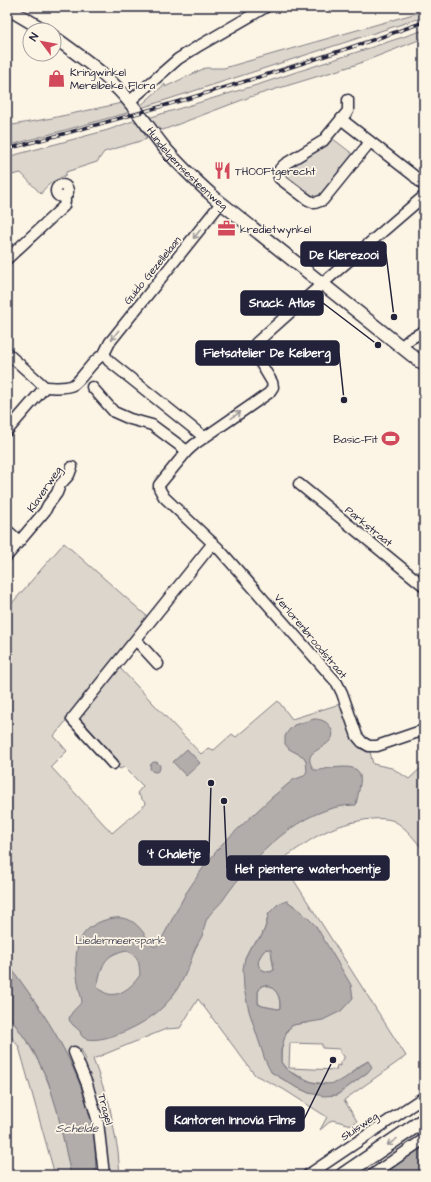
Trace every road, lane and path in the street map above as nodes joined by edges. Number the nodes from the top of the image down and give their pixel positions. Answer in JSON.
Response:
{"nodes":[{"id":1,"x":266,"y":7,"type":"edge"},
{"id":2,"x":7,"y":8,"type":"edge"},
{"id":3,"x":31,"y":22,"type":"edge"},
{"id":4,"x":62,"y":43,"type":"edge"},
{"id":5,"x":348,"y":100,"type":"dead end"},
{"id":6,"x":130,"y":101,"type":"junction"},
{"id":7,"x":341,"y":119,"type":"junction"},
{"id":8,"x":370,"y":142,"type":"junction"},
{"id":9,"x":424,"y":186,"type":"edge"},
{"id":10,"x":424,"y":196,"type":"edge"},
{"id":11,"x":64,"y":197,"type":"dead end"},
{"id":12,"x":221,"y":203,"type":"junction"},
{"id":13,"x":7,"y":258,"type":"edge"},
{"id":14,"x":323,"y":283,"type":"junction"},
{"id":15,"x":424,"y":331,"type":"edge"},
{"id":16,"x":402,"y":346,"type":"junction"},
{"id":17,"x":7,"y":353,"type":"edge"},
{"id":18,"x":104,"y":354,"type":"junction"},
{"id":19,"x":424,"y":365,"type":"edge"},
{"id":20,"x":45,"y":387,"type":"junction"},
{"id":21,"x":92,"y":387,"type":"dead end"},
{"id":22,"x":7,"y":431,"type":"edge"},
{"id":23,"x":204,"y":437,"type":"junction"},
{"id":24,"x":187,"y":451,"type":"junction"},
{"id":25,"x":72,"y":467,"type":"dead end"},
{"id":26,"x":299,"y":484,"type":"dead end"},
{"id":27,"x":7,"y":530,"type":"edge"},
{"id":28,"x":19,"y":541,"type":"junction"},
{"id":29,"x":213,"y":543,"type":"junction"},
{"id":30,"x":7,"y":556,"type":"edge"},
{"id":31,"x":424,"y":586,"type":"edge"},
{"id":32,"x":136,"y":640,"type":"junction"},
{"id":33,"x":158,"y":664,"type":"dead end"},
{"id":34,"x":424,"y":730,"type":"edge"},
{"id":35,"x":113,"y":764,"type":"dead end"},
{"id":36,"x":74,"y":1052,"type":"dead end"},
{"id":37,"x":424,"y":1097,"type":"edge"},
{"id":38,"x":424,"y":1120,"type":"edge"},
{"id":39,"x":424,"y":1139,"type":"edge"},
{"id":40,"x":104,"y":1175,"type":"edge"},
{"id":41,"x":308,"y":1175,"type":"edge"},
{"id":42,"x":343,"y":1175,"type":"edge"},
{"id":43,"x":372,"y":1175,"type":"edge"}],
"edges":[{"from":1,"to":6,"type":"street"},
{"from":2,"to":3,"type":"main road"},
{"from":4,"to":6,"type":"main road","name":"Hundelgemsesteenweg"},
{"from":5,"to":7,"type":"street"},
{"from":6,"to":12,"type":"main road","name":"Hundelgemsesteenweg"},
{"from":7,"to":8,"type":"street"},
{"from":7,"to":8,"type":"street"},
{"from":8,"to":9,"type":"street"},
{"from":10,"to":14,"type":"street"},
{"from":11,"to":13,"type":"street"},
{"from":12,"to":14,"type":"main road","name":"Hundelgemsesteenweg"},
{"from":12,"to":18,"type":"street","name":"Guido Gezellelaan","one_way":true},
{"from":14,"to":16,"type":"main road","name":"Hundelgemsesteenweg"},
{"from":23,"to":14,"type":"street","name":"Verlorenbroodstraat","one_way":true},
{"from":15,"to":16,"type":"street"},
{"from":16,"to":19,"type":"main road","name":"Hundelgemsesteenweg"},
{"from":17,"to":20,"type":"street"},
{"from":18,"to":20,"type":"street","name":"Guido Gezellelaan"},
{"from":18,"to":23,"type":"street"},
{"from":20,"to":22,"type":"street"},
{"from":21,"to":24,"type":"street"},
{"from":23,"to":24,"type":"street","name":"Verlorenbroodstraat"},
{"from":24,"to":29,"type":"street","name":"Verlorenbroodstraat"},
{"from":25,"to":28,"type":"street","name":"Klaverweg"},
{"from":26,"to":31,"type":"street","name":"Parkstraat"},
{"from":27,"to":28,"type":"street"},
{"from":28,"to":30,"type":"street","name":"Klaverweg"},
{"from":29,"to":32,"type":"street"},
{"from":29,"to":34,"type":"street","name":"Verlorenbroodstraat"},
{"from":32,"to":33,"type":"street"},
{"from":32,"to":35,"type":"street"},
{"from":36,"to":40,"type":"street","name":"Tragel"},
{"from":37,"to":41,"type":"street","name":"Sluisweg"},
{"from":38,"to":42,"type":"highway","one_way":true},
{"from":39,"to":43,"type":"street"}]}
